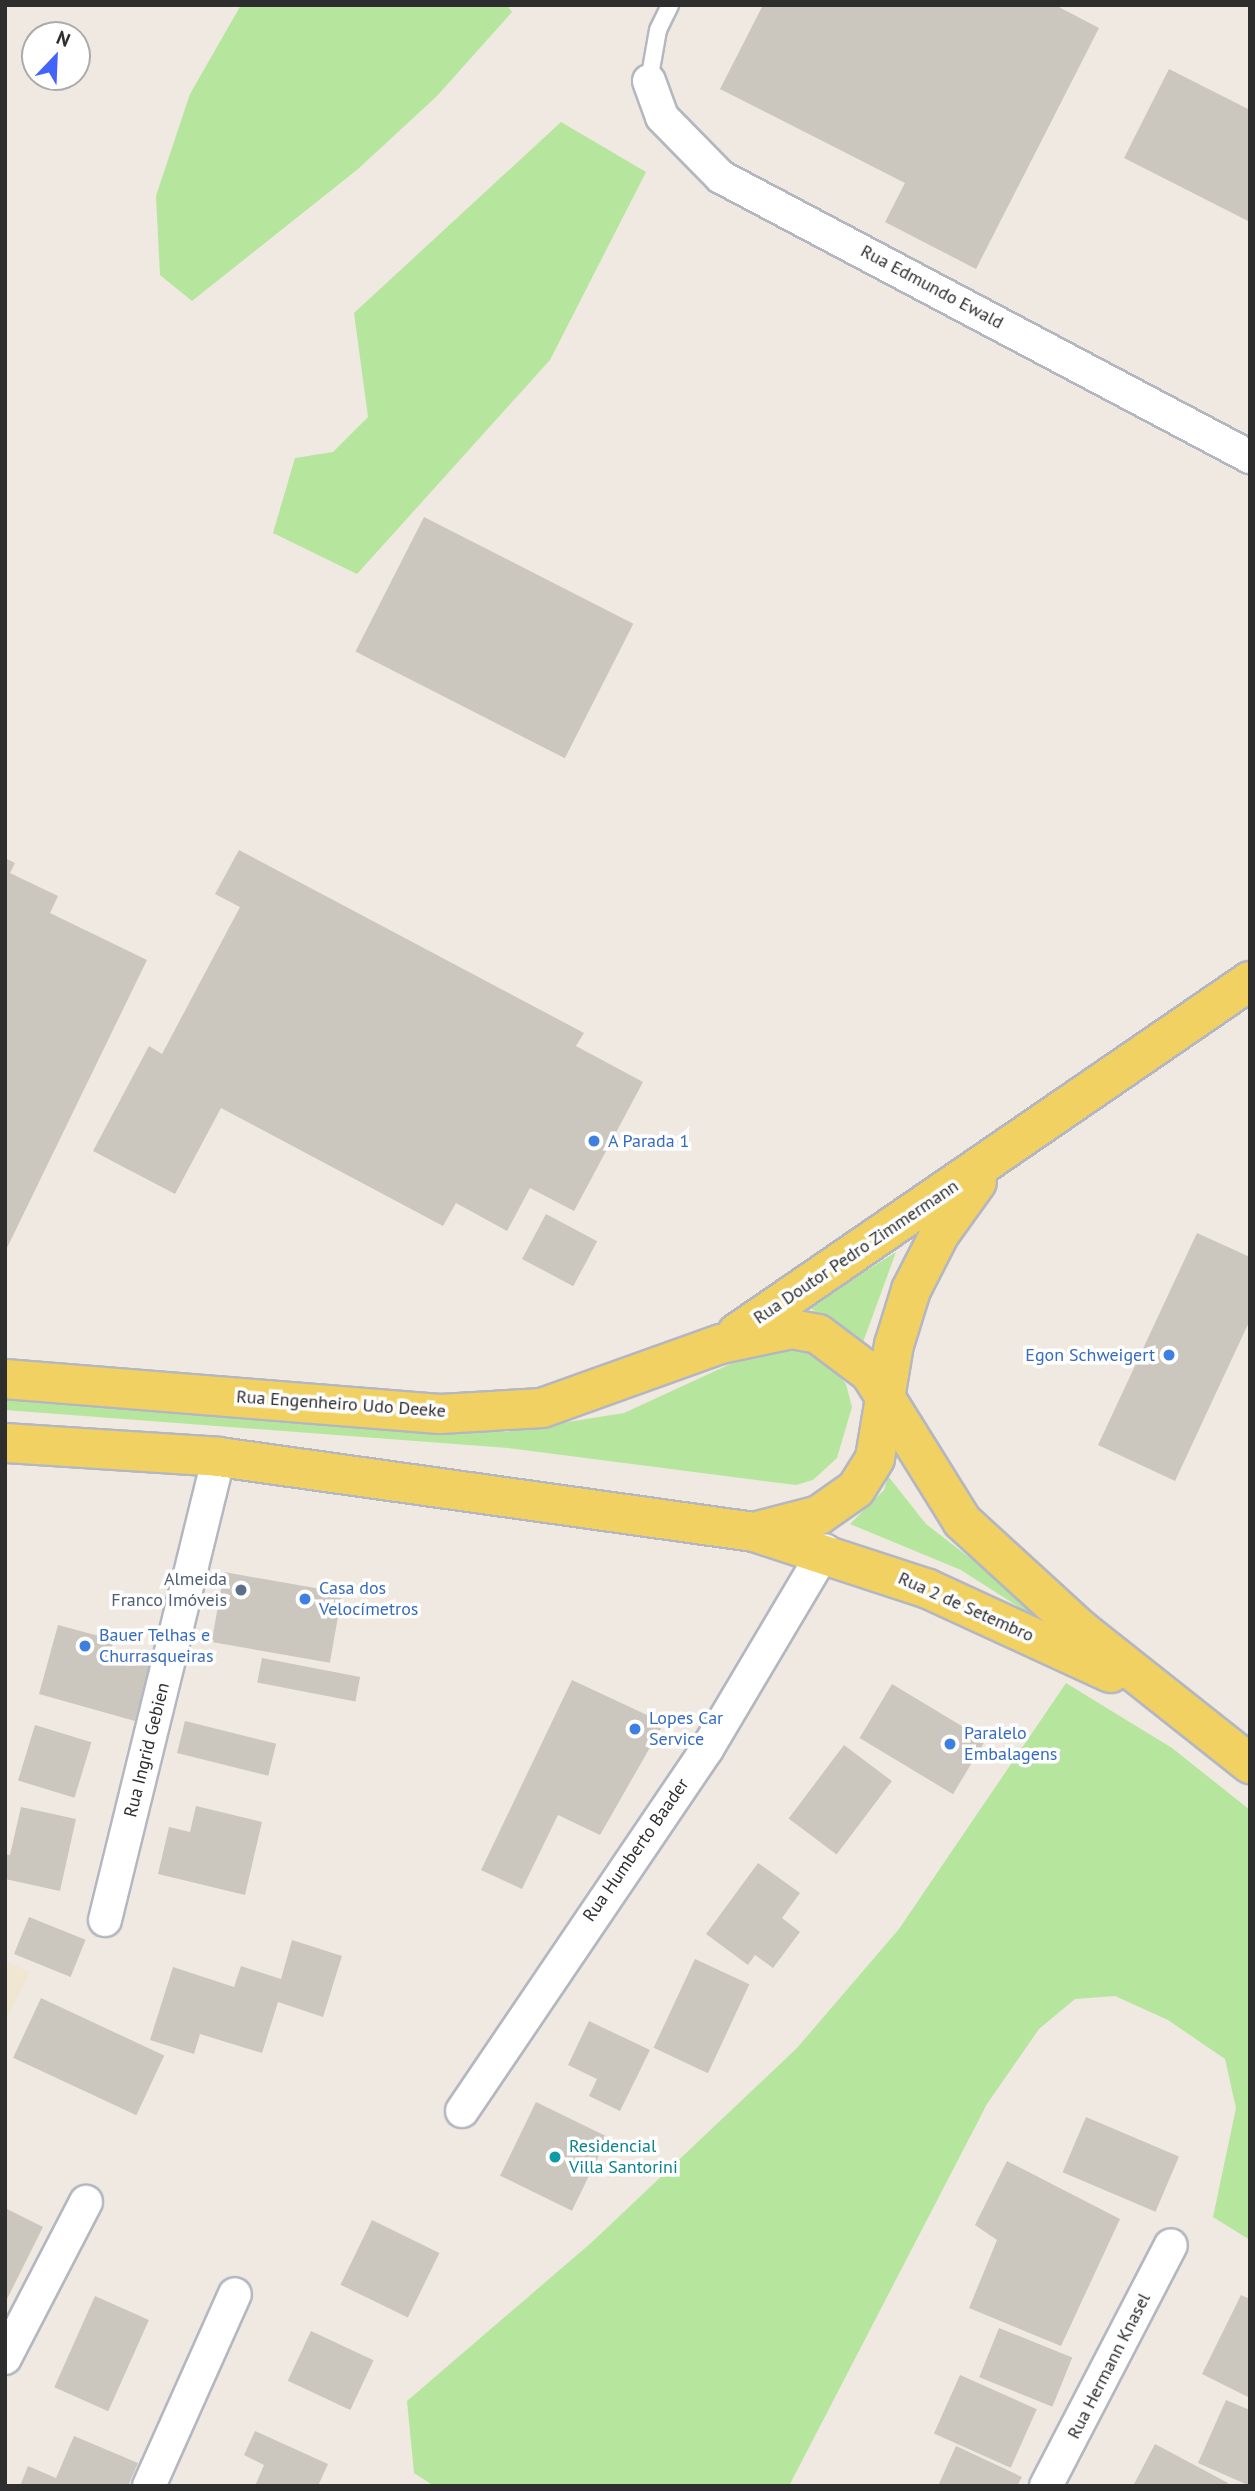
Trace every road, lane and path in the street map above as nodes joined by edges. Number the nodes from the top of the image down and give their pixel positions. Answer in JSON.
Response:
{"nodes":[{"id":1,"x":670,"y":5,"type":"edge"},
{"id":2,"x":649,"y":81,"type":"joint"},
{"id":3,"x":1250,"y":457,"type":"edge"},
{"id":4,"x":1250,"y":981,"type":"edge"},
{"id":5,"x":993,"y":1161,"type":"junction"},
{"id":6,"x":720,"y":1344,"type":"junction"},
{"id":7,"x":5,"y":1379,"type":"edge"},
{"id":8,"x":887,"y":1400,"type":"junction"},
{"id":9,"x":5,"y":1443,"type":"edge"},
{"id":10,"x":219,"y":1457,"type":"junction"},
{"id":11,"x":754,"y":1532,"type":"junction"},
{"id":12,"x":825,"y":1550,"type":"junction"},
{"id":13,"x":1170,"y":1702,"type":"junction"},
{"id":14,"x":1250,"y":1764,"type":"edge"},
{"id":15,"x":105,"y":1920,"type":"dead end"},
{"id":16,"x":462,"y":2110,"type":"dead end"},
{"id":17,"x":86,"y":2202,"type":"dead end"},
{"id":18,"x":1171,"y":2245,"type":"dead end"},
{"id":19,"x":235,"y":2294,"type":"dead end"},
{"id":20,"x":5,"y":2358,"type":"edge"},
{"id":21,"x":149,"y":2486,"type":"edge"},
{"id":22,"x":1046,"y":2486,"type":"edge"}],
"edges":[{"from":1,"to":2,"type":"lane"},
{"from":2,"to":3,"type":"street","name":"Rua Edmundo Ewald"},
{"from":4,"to":5,"type":"main road","name":"Rua Doutor Pedro Zimmermann"},
{"from":5,"to":6,"type":"main road","name":"Rua Doutor Pedro Zimmermann"},
{"from":5,"to":8,"type":"main road","name":"Rua Doutor Pedro Zimmermann"},
{"from":6,"to":7,"type":"main road","name":"Rua Engenheiro Udo Deeke"},
{"from":6,"to":8,"type":"main road","name":"Rua Engenheiro Udo Deeke"},
{"from":8,"to":11,"type":"main road","name":"Rua Doutor Pedro Zimmermann"},
{"from":8,"to":13,"type":"main road","name":"Rua 2 de Setembro"},
{"from":9,"to":10,"type":"main road"},
{"from":10,"to":11,"type":"main road"},
{"from":10,"to":15,"type":"street","name":"Rua Ingrid Gebien"},
{"from":11,"to":12,"type":"main road","name":"Rua 2 de Setembro"},
{"from":12,"to":13,"type":"main road","name":"Rua 2 de Setembro"},
{"from":12,"to":16,"type":"street","name":"Rua Humberto Baader"},
{"from":13,"to":14,"type":"main road","name":"Rua 2 de Setembro"},
{"from":17,"to":20,"type":"street"},
{"from":18,"to":22,"type":"street","name":"Rua Hermann Knasel"},
{"from":19,"to":21,"type":"street"}]}
